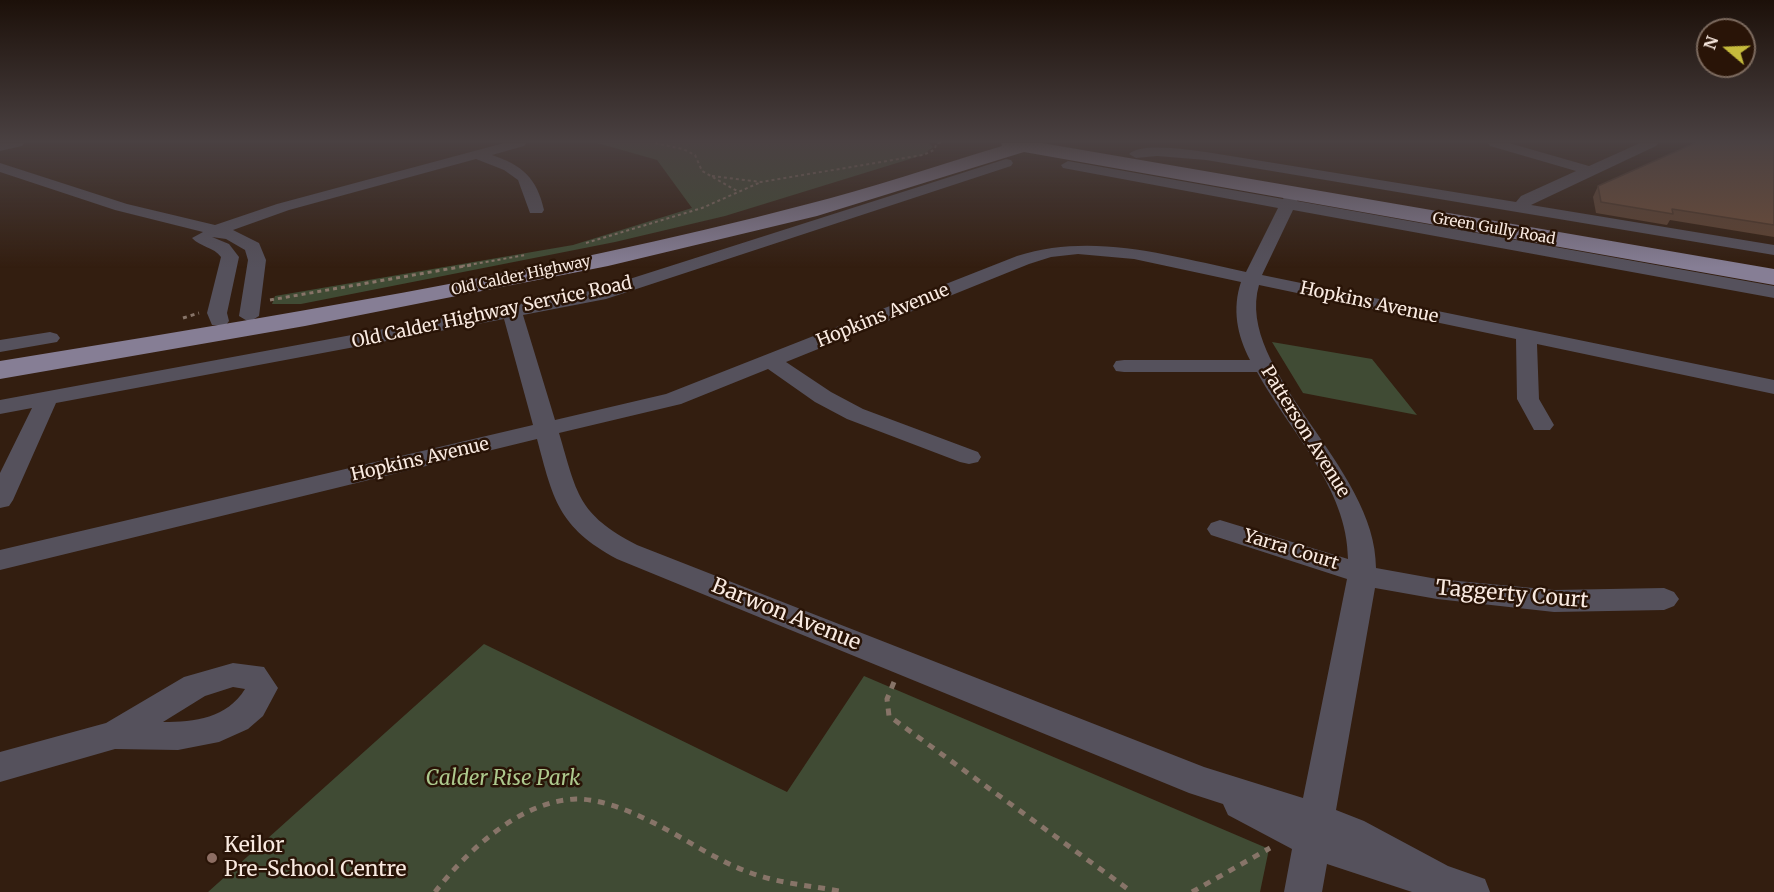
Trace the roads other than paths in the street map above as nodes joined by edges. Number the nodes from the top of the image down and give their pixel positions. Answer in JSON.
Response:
{"nodes":[{"id":1,"x":56,"y":185,"type":"edge"},
{"id":2,"x":365,"y":185,"type":"edge"},
{"id":3,"x":529,"y":185,"type":"edge"},
{"id":4,"x":850,"y":185,"type":"edge"},
{"id":5,"x":858,"y":185,"type":"edge"},
{"id":6,"x":899,"y":185,"type":"edge"},
{"id":7,"x":916,"y":185,"type":"edge"},
{"id":8,"x":1196,"y":185,"type":"edge"},
{"id":9,"x":1211,"y":185,"type":"edge"},
{"id":10,"x":1324,"y":185,"type":"edge"},
{"id":11,"x":1377,"y":185,"type":"edge"},
{"id":12,"x":1557,"y":185,"type":"edge"},
{"id":13,"x":1290,"y":199,"type":"junction"},
{"id":14,"x":1520,"y":208,"type":"junction"},
{"id":15,"x":536,"y":210,"type":"dead end"},
{"id":16,"x":775,"y":210,"type":"junction"},
{"id":17,"x":162,"y":218,"type":"junction"},
{"id":18,"x":218,"y":230,"type":"junction"},
{"id":19,"x":198,"y":237,"type":"junction"},
{"id":20,"x":1774,"y":250,"type":"edge"},
{"id":21,"x":1774,"y":262,"type":"edge"},
{"id":22,"x":1774,"y":277,"type":"edge"},
{"id":23,"x":1252,"y":279,"type":"junction"},
{"id":24,"x":1774,"y":292,"type":"edge"},
{"id":25,"x":512,"y":312,"type":"junction"},
{"id":26,"x":233,"y":317,"type":"junction"},
{"id":27,"x":1526,"y":335,"type":"junction"},
{"id":28,"x":50,"y":338,"type":"dead end"},
{"id":29,"x":0,"y":346,"type":"edge"},
{"id":30,"x":0,"y":358,"type":"edge"},
{"id":31,"x":771,"y":361,"type":"junction"},
{"id":32,"x":1124,"y":366,"type":"dead end"},
{"id":33,"x":1264,"y":366,"type":"junction"},
{"id":34,"x":0,"y":370,"type":"edge"},
{"id":35,"x":1774,"y":387,"type":"edge"},
{"id":36,"x":47,"y":399,"type":"junction"},
{"id":37,"x":0,"y":407,"type":"edge"},
{"id":38,"x":1542,"y":425,"type":"dead end"},
{"id":39,"x":546,"y":430,"type":"junction"},
{"id":40,"x":969,"y":457,"type":"dead end"},
{"id":41,"x":0,"y":500,"type":"edge"},
{"id":42,"x":1220,"y":529,"type":"dead end"},
{"id":43,"x":0,"y":560,"type":"edge"},
{"id":44,"x":1361,"y":573,"type":"junction"},
{"id":45,"x":1664,"y":599,"type":"dead end"},
{"id":46,"x":115,"y":735,"type":"dead end"},
{"id":47,"x":0,"y":767,"type":"edge"},
{"id":48,"x":1314,"y":829,"type":"junction"},
{"id":49,"x":1303,"y":892,"type":"edge"},
{"id":50,"x":1471,"y":892,"type":"edge"}],
"edges":[{"from":1,"to":17,"type":"street"},
{"from":2,"to":18,"type":"street"},
{"from":3,"to":15,"type":"street"},
{"from":4,"to":16,"type":"main road"},
{"from":5,"to":16,"type":"main road","name":"Old Calder Highway"},
{"from":6,"to":26,"type":"main road","name":"Old Calder Highway"},
{"from":7,"to":25,"type":"street","name":"Old Calder Highway Service Road"},
{"from":8,"to":13,"type":"street"},
{"from":9,"to":13,"type":"main road","name":"Green Gully Road"},
{"from":10,"to":21,"type":"main road","name":"Green Gully Road"},
{"from":11,"to":14,"type":"street"},
{"from":12,"to":14,"type":"street"},
{"from":13,"to":22,"type":"main road","name":"Green Gully Road"},
{"from":13,"to":23,"type":"street","name":"Patterson Avenue"},
{"from":13,"to":24,"type":"street"},
{"from":14,"to":20,"type":"street"},
{"from":16,"to":26,"type":"main road","name":"Old Calder Highway"},
{"from":17,"to":18,"type":"street"},
{"from":17,"to":19,"type":"street"},
{"from":18,"to":19,"type":"street"},
{"from":18,"to":26,"type":"street"},
{"from":19,"to":26,"type":"street"},
{"from":23,"to":27,"type":"street","name":"Hopkins Avenue"},
{"from":23,"to":31,"type":"street","name":"Hopkins Avenue"},
{"from":23,"to":33,"type":"street","name":"Patterson Avenue"},
{"from":25,"to":36,"type":"street","name":"Old Calder Highway Service Road"},
{"from":25,"to":39,"type":"street","name":"Barwon Avenue"},
{"from":26,"to":30,"type":"main road","name":"Old Calder Highway"},
{"from":26,"to":34,"type":"main road","name":"Old Calder Highway"},
{"from":27,"to":35,"type":"street","name":"Hopkins Avenue"},
{"from":27,"to":38,"type":"street"},
{"from":28,"to":29,"type":"street"},
{"from":31,"to":39,"type":"street","name":"Hopkins Avenue"},
{"from":31,"to":40,"type":"street"},
{"from":32,"to":33,"type":"street"},
{"from":33,"to":44,"type":"street","name":"Patterson Avenue"},
{"from":36,"to":37,"type":"street","name":"Old Calder Highway Service Road"},
{"from":36,"to":41,"type":"street"},
{"from":39,"to":43,"type":"street","name":"Hopkins Avenue"},
{"from":39,"to":48,"type":"street","name":"Barwon Avenue"},
{"from":42,"to":44,"type":"street","name":"Yarra Court"},
{"from":44,"to":45,"type":"street","name":"Taggerty Court"},
{"from":44,"to":48,"type":"street","name":"Patterson Avenue"},
{"from":46,"to":47,"type":"street"},
{"from":48,"to":49,"type":"street","name":"Patterson Avenue"},
{"from":48,"to":50,"type":"street","name":"Barwon Avenue"}]}
